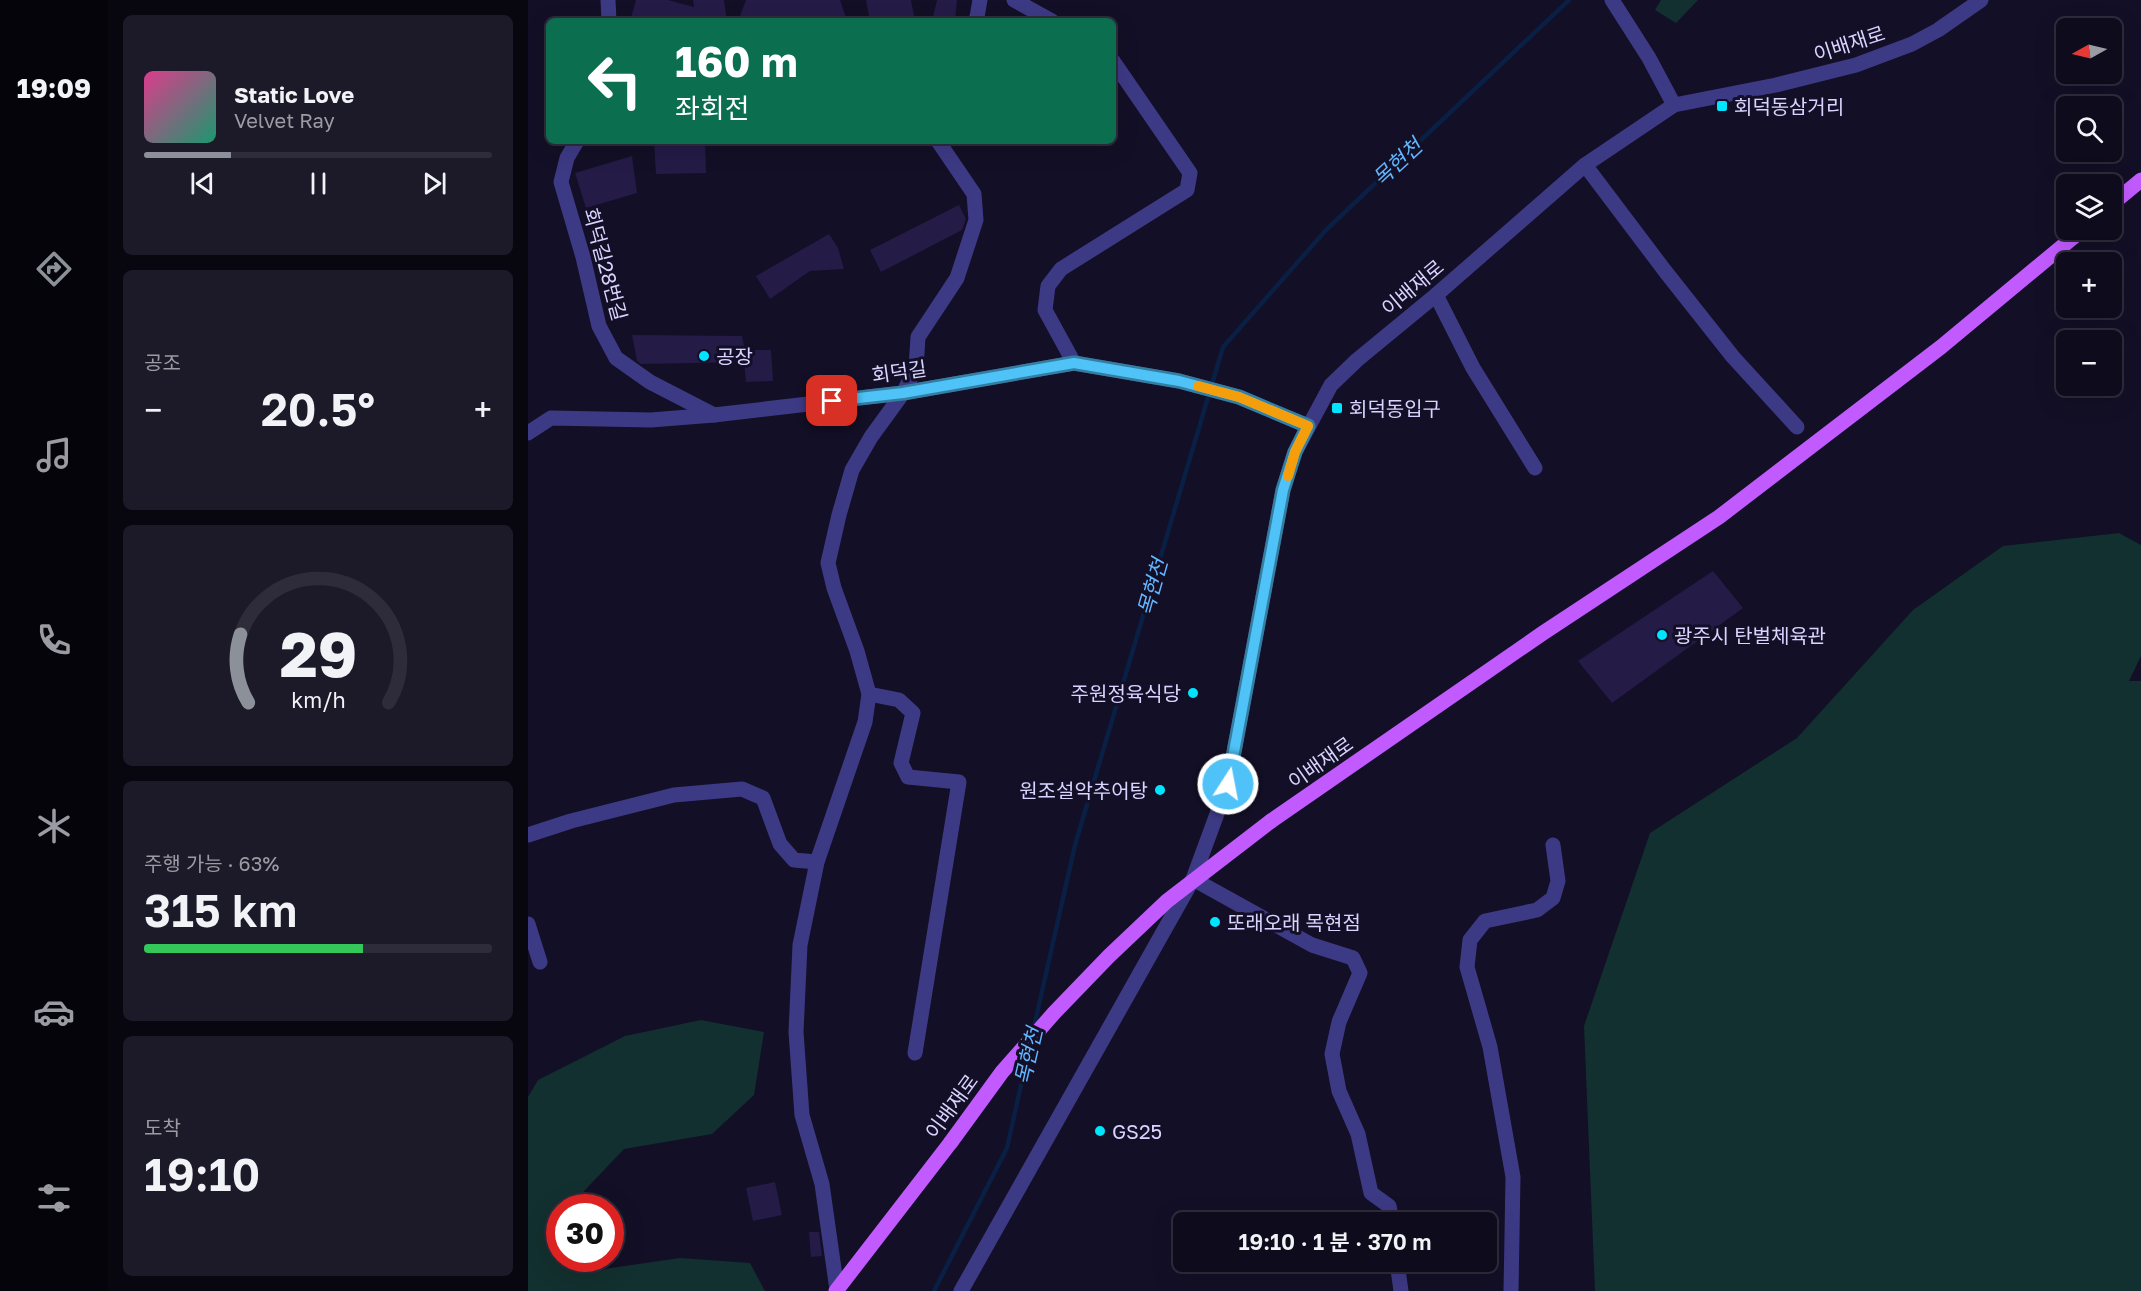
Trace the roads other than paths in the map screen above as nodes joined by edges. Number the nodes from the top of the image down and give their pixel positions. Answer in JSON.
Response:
{"nodes":[{"id":1,"x":608,"y":0,"type":"edge"},
{"id":2,"x":980,"y":0,"type":"edge"},
{"id":3,"x":1014,"y":0,"type":"edge"},
{"id":4,"x":1611,"y":0,"type":"edge"},
{"id":5,"x":1981,"y":0,"type":"edge"},
{"id":6,"x":609,"y":18,"type":"edge"},
{"id":7,"x":977,"y":18,"type":"edge"},
{"id":8,"x":1047,"y":18,"type":"edge"},
{"id":9,"x":1116,"y":65,"type":"edge"},
{"id":10,"x":1674,"y":105,"type":"junction"},
{"id":11,"x":575,"y":144,"type":"edge"},
{"id":12,"x":940,"y":144,"type":"edge"},
{"id":13,"x":1585,"y":165,"type":"junction"},
{"id":14,"x":2141,"y":180,"type":"edge"},
{"id":15,"x":2122,"y":196,"type":"edge"},
{"id":16,"x":2070,"y":240,"type":"edge"},
{"id":17,"x":1436,"y":295,"type":"junction"},
{"id":18,"x":1074,"y":363,"type":"junction"},
{"id":19,"x":903,"y":393,"type":"junction"},
{"id":20,"x":714,"y":415,"type":"junction"},
{"id":21,"x":1308,"y":426,"type":"junction"},
{"id":22,"x":1797,"y":427,"type":"dead end"},
{"id":23,"x":528,"y":433,"type":"edge"},
{"id":24,"x":1535,"y":468,"type":"dead end"},
{"id":25,"x":868,"y":694,"type":"junction"},
{"id":26,"x":528,"y":835,"type":"edge"},
{"id":27,"x":1552,"y":845,"type":"dead end"},
{"id":28,"x":817,"y":862,"type":"junction"},
{"id":29,"x":1193,"y":879,"type":"junction"},
{"id":30,"x":528,"y":924,"type":"edge"},
{"id":31,"x":540,"y":962,"type":"dead end"},
{"id":32,"x":915,"y":1053,"type":"dead end"},
{"id":33,"x":1390,"y":1212,"type":"edge"},
{"id":34,"x":1398,"y":1272,"type":"edge"},
{"id":35,"x":836,"y":1290,"type":"edge"},
{"id":36,"x":961,"y":1291,"type":"edge"},
{"id":37,"x":1401,"y":1291,"type":"edge"},
{"id":38,"x":1511,"y":1291,"type":"edge"}],
"edges":[{"from":1,"to":6,"type":"street"},
{"from":2,"to":7,"type":"street"},
{"from":3,"to":8,"type":"street"},
{"from":4,"to":10,"type":"street"},
{"from":5,"to":10,"type":"street","name":"이배재로"},
{"from":9,"to":18,"type":"street"},
{"from":10,"to":13,"type":"street","name":"이배재로"},
{"from":11,"to":20,"type":"street","name":"회덕길28번길"},
{"from":12,"to":19,"type":"street"},
{"from":13,"to":17,"type":"street","name":"이배재로"},
{"from":13,"to":22,"type":"street"},
{"from":14,"to":15,"type":"main road"},
{"from":16,"to":35,"type":"main road","name":"이배재로","bridge":true},
{"from":17,"to":21,"type":"street","name":"이배재로"},
{"from":17,"to":24,"type":"street"},
{"from":18,"to":19,"type":"street","name":"회덕길"},
{"from":18,"to":21,"type":"street","name":"회덕길"},
{"from":19,"to":20,"type":"street","name":"회덕길"},
{"from":19,"to":25,"type":"street"},
{"from":20,"to":23,"type":"street","name":"회덕길"},
{"from":21,"to":29,"type":"street","name":"이배재로"},
{"from":25,"to":28,"type":"street"},
{"from":25,"to":32,"type":"street"},
{"from":26,"to":28,"type":"street"},
{"from":27,"to":38,"type":"street"},
{"from":28,"to":35,"type":"street"},
{"from":29,"to":33,"type":"street"},
{"from":29,"to":36,"type":"street","name":"이배재로"},
{"from":30,"to":31,"type":"street"},
{"from":34,"to":37,"type":"street"}]}
